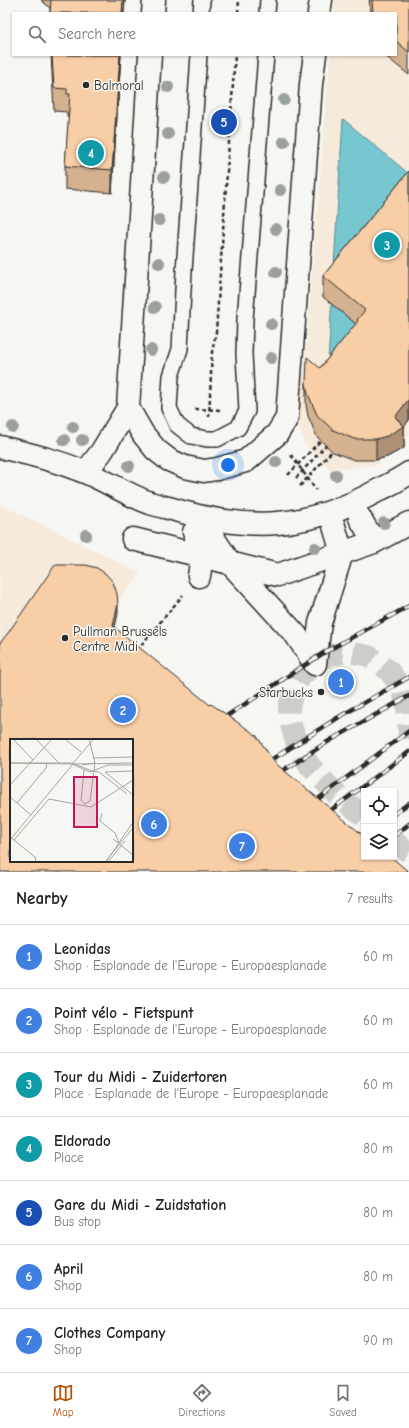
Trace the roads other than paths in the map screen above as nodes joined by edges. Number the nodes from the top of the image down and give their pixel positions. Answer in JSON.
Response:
{"nodes":[{"id":1,"x":154,"y":0,"type":"edge"},
{"id":2,"x":202,"y":0,"type":"edge"},
{"id":3,"x":268,"y":0,"type":"edge"},
{"id":4,"x":320,"y":0,"type":"edge"},
{"id":5,"x":153,"y":12,"type":"edge"},
{"id":6,"x":201,"y":12,"type":"edge"},
{"id":7,"x":267,"y":12,"type":"edge"},
{"id":8,"x":319,"y":12,"type":"edge"},
{"id":9,"x":150,"y":56,"type":"edge"},
{"id":10,"x":198,"y":56,"type":"edge"},
{"id":11,"x":266,"y":56,"type":"edge"},
{"id":12,"x":314,"y":56,"type":"edge"},
{"id":13,"x":128,"y":408,"type":"junction"},
{"id":14,"x":0,"y":447,"type":"edge"},
{"id":15,"x":86,"y":472,"type":"junction"},
{"id":16,"x":409,"y":473,"type":"edge"},
{"id":17,"x":360,"y":518,"type":"dead end"},
{"id":18,"x":332,"y":519,"type":"junction"},
{"id":19,"x":409,"y":523,"type":"edge"},
{"id":20,"x":133,"y":539,"type":"dead end"},
{"id":21,"x":374,"y":542,"type":"junction"},
{"id":22,"x":342,"y":553,"type":"junction"},
{"id":23,"x":230,"y":563,"type":"junction"},
{"id":24,"x":200,"y":566,"type":"junction"}],
"edges":[{"from":1,"to":5,"type":"street"},
{"from":2,"to":6,"type":"lane"},
{"from":3,"to":7,"type":"lane"},
{"from":4,"to":8,"type":"street"},
{"from":9,"to":13,"type":"street"},
{"from":10,"to":11,"type":"lane"},
{"from":12,"to":13,"type":"street"},
{"from":13,"to":15,"type":"street"},
{"from":14,"to":15,"type":"street"},
{"from":15,"to":18,"type":"street"},
{"from":16,"to":18,"type":"street"},
{"from":17,"to":21,"type":"street"},
{"from":18,"to":22,"type":"street"},
{"from":19,"to":21,"type":"street"},
{"from":20,"to":24,"type":"street"},
{"from":21,"to":22,"type":"street"},
{"from":22,"to":23,"type":"street"},
{"from":22,"to":23,"type":"street"},
{"from":23,"to":24,"type":"street"},
{"from":23,"to":24,"type":"street"}]}
